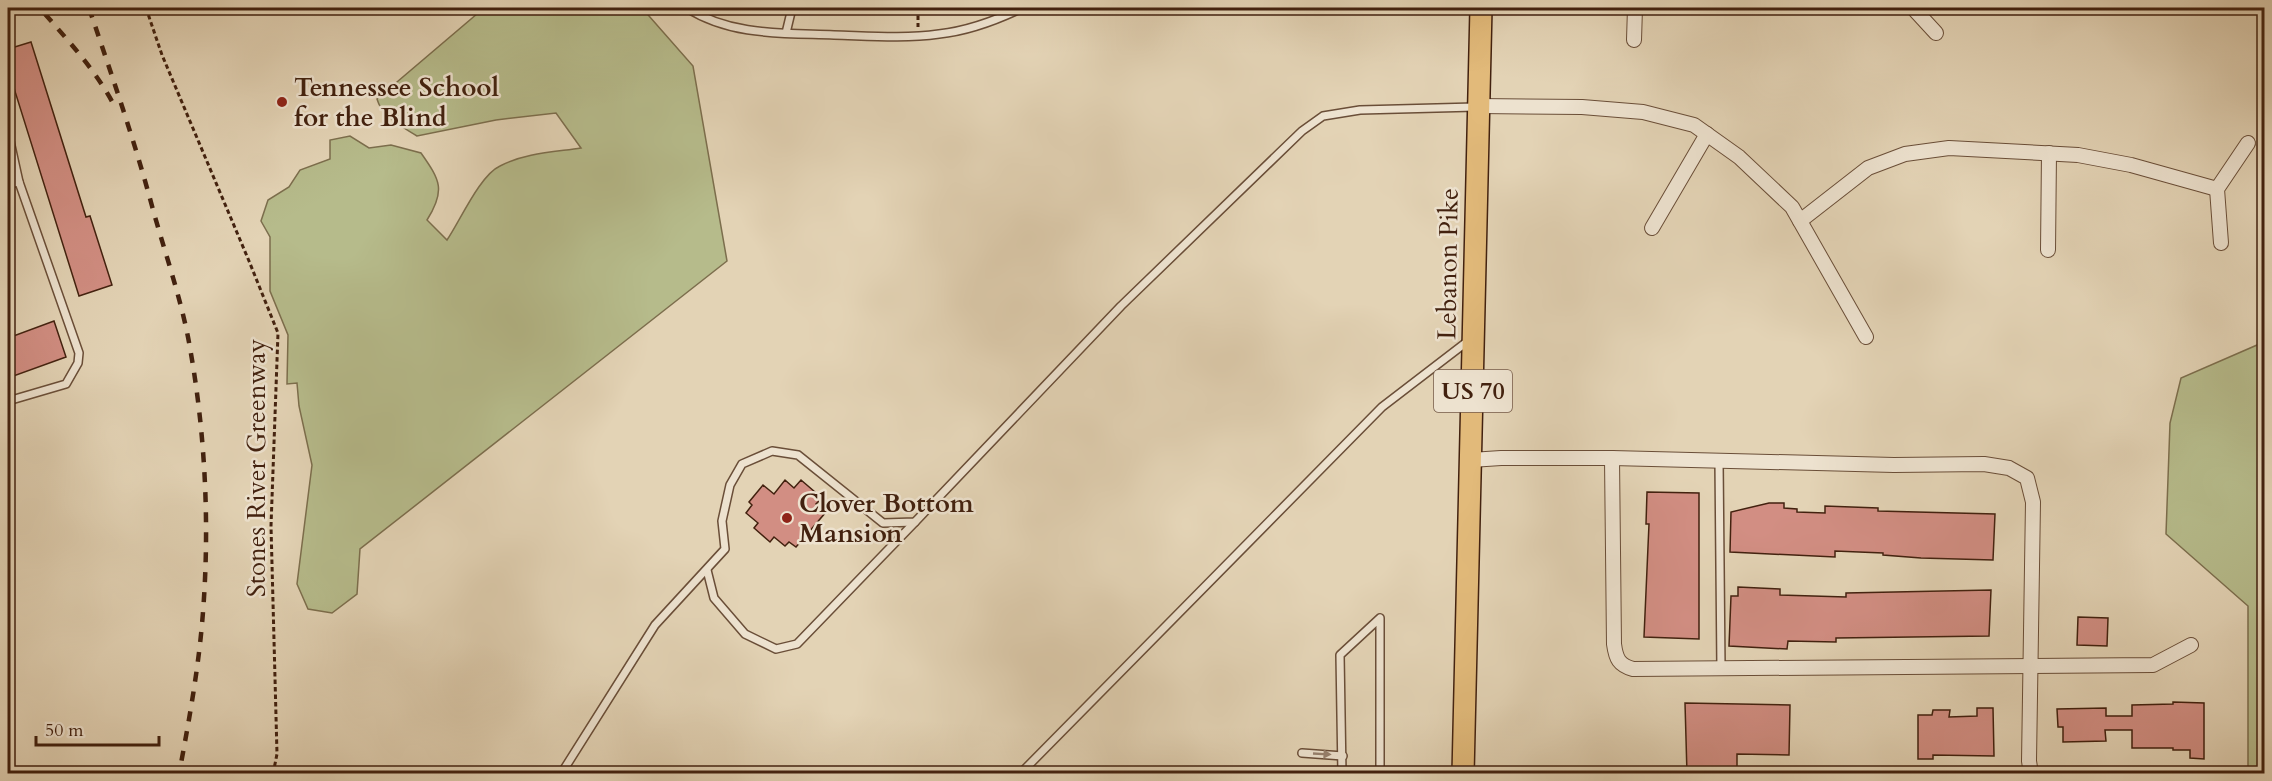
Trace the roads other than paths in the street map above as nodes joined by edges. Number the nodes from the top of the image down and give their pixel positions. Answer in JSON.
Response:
{"nodes":[{"id":1,"x":687,"y":8,"type":"edge"},
{"id":2,"x":792,"y":8,"type":"edge"},
{"id":3,"x":1022,"y":8,"type":"edge"},
{"id":4,"x":1481,"y":8,"type":"edge"},
{"id":5,"x":1635,"y":8,"type":"edge"},
{"id":6,"x":1914,"y":8,"type":"edge"},
{"id":7,"x":786,"y":33,"type":"junction"},
{"id":8,"x":1936,"y":33,"type":"dead end"},
{"id":9,"x":1634,"y":40,"type":"dead end"},
{"id":10,"x":1478,"y":106,"type":"junction"},
{"id":11,"x":8,"y":132,"type":"edge"},
{"id":12,"x":1707,"y":134,"type":"junction"},
{"id":13,"x":2248,"y":143,"type":"dead end"},
{"id":14,"x":2049,"y":153,"type":"junction"},
{"id":15,"x":19,"y":182,"type":"junction"},
{"id":16,"x":8,"y":184,"type":"edge"},
{"id":17,"x":2217,"y":189,"type":"junction"},
{"id":18,"x":1800,"y":221,"type":"junction"},
{"id":19,"x":1652,"y":228,"type":"dead end"},
{"id":20,"x":2221,"y":243,"type":"dead end"},
{"id":21,"x":2048,"y":250,"type":"dead end"},
{"id":22,"x":1475,"y":335,"type":"junction"},
{"id":23,"x":1866,"y":337,"type":"dead end"},
{"id":24,"x":8,"y":401,"type":"edge"},
{"id":25,"x":1612,"y":458,"type":"junction"},
{"id":26,"x":1471,"y":460,"type":"junction"},
{"id":27,"x":1719,"y":461,"type":"junction"},
{"id":28,"x":915,"y":522,"type":"junction"},
{"id":29,"x":707,"y":570,"type":"junction"},
{"id":30,"x":2191,"y":645,"type":"dead end"},
{"id":31,"x":2031,"y":666,"type":"junction"},
{"id":32,"x":1721,"y":669,"type":"junction"},
{"id":33,"x":1302,"y":753,"type":"dead end"},
{"id":34,"x":1343,"y":756,"type":"junction"},
{"id":35,"x":561,"y":774,"type":"edge"},
{"id":36,"x":1020,"y":774,"type":"edge"},
{"id":37,"x":1342,"y":774,"type":"edge"},
{"id":38,"x":1380,"y":774,"type":"edge"},
{"id":39,"x":1463,"y":774,"type":"edge"},
{"id":40,"x":2031,"y":774,"type":"edge"}],
"edges":[{"from":1,"to":7,"type":"lane"},
{"from":2,"to":7,"type":"lane"},
{"from":3,"to":7,"type":"lane"},
{"from":4,"to":10,"type":"main road","name":"Lebanon Pike","number":"US 70"},
{"from":5,"to":9,"type":"street"},
{"from":6,"to":8,"type":"street"},
{"from":10,"to":12,"type":"street"},
{"from":10,"to":22,"type":"main road","name":"Lebanon Pike","number":"US 70"},
{"from":10,"to":28,"type":"lane"},
{"from":11,"to":15,"type":"lane"},
{"from":12,"to":18,"type":"street"},
{"from":12,"to":19,"type":"street"},
{"from":13,"to":17,"type":"street"},
{"from":14,"to":17,"type":"street"},
{"from":14,"to":18,"type":"street"},
{"from":14,"to":21,"type":"street"},
{"from":15,"to":16,"type":"lane"},
{"from":15,"to":24,"type":"lane"},
{"from":17,"to":20,"type":"street"},
{"from":18,"to":23,"type":"street"},
{"from":22,"to":26,"type":"main road","name":"Lebanon Pike","number":"US 70"},
{"from":22,"to":36,"type":"lane"},
{"from":25,"to":26,"type":"street"},
{"from":25,"to":27,"type":"street"},
{"from":25,"to":32,"type":"street"},
{"from":26,"to":39,"type":"main road","name":"Lebanon Pike","number":"US 70"},
{"from":27,"to":31,"type":"street"},
{"from":27,"to":32,"type":"lane"},
{"from":28,"to":29,"type":"lane"},
{"from":28,"to":29,"type":"lane"},
{"from":29,"to":35,"type":"lane"},
{"from":30,"to":31,"type":"street"},
{"from":31,"to":32,"type":"street"},
{"from":31,"to":40,"type":"street"},
{"from":33,"to":34,"type":"lane","one_way":true},
{"from":34,"to":37,"type":"lane"},
{"from":34,"to":38,"type":"lane"}]}
